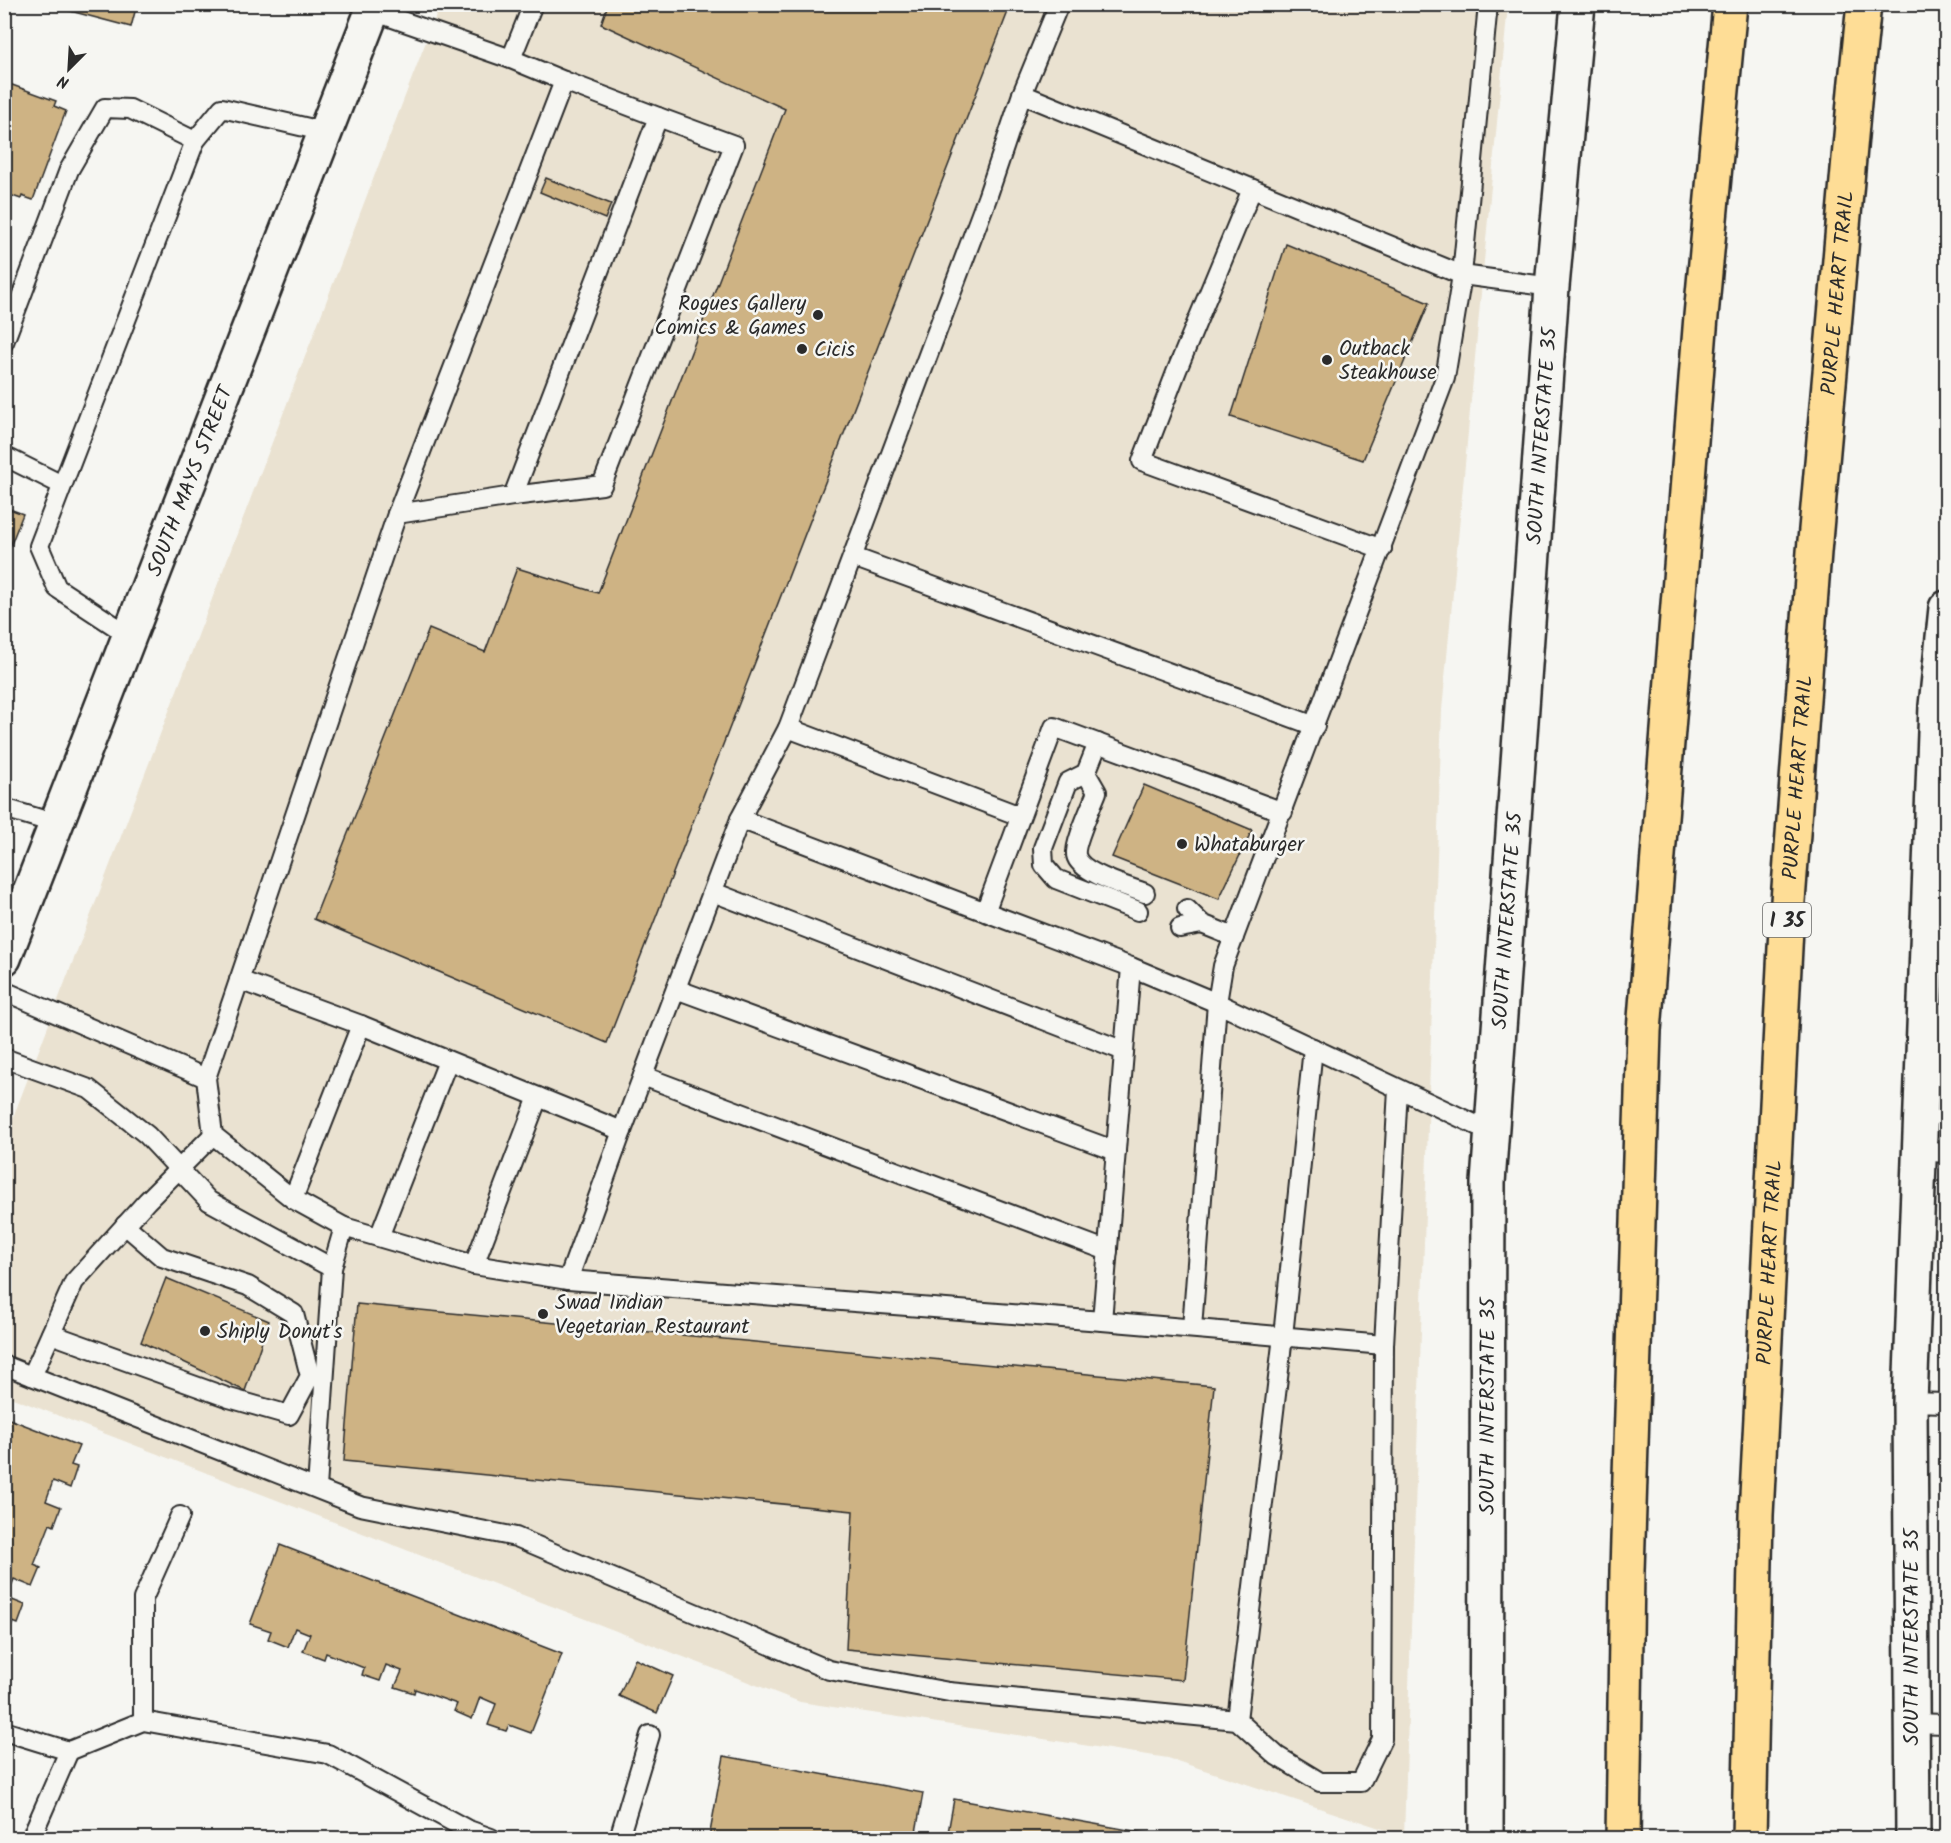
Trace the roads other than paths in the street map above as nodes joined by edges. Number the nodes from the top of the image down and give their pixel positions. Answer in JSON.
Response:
{"nodes":[{"id":1,"x":533,"y":4,"type":"edge"},
{"id":2,"x":1059,"y":4,"type":"edge"},
{"id":3,"x":1488,"y":4,"type":"edge"},
{"id":4,"x":1578,"y":4,"type":"edge"},
{"id":5,"x":1730,"y":4,"type":"edge"},
{"id":6,"x":1864,"y":4,"type":"edge"},
{"id":7,"x":370,"y":7,"type":"edge"},
{"id":8,"x":510,"y":59,"type":"junction"},
{"id":9,"x":564,"y":81,"type":"junction"},
{"id":10,"x":1022,"y":94,"type":"junction"},
{"id":11,"x":658,"y":117,"type":"junction"},
{"id":12,"x":326,"y":132,"type":"junction"},
{"id":13,"x":195,"y":141,"type":"junction"},
{"id":14,"x":1252,"y":189,"type":"junction"},
{"id":15,"x":1462,"y":275,"type":"junction"},
{"id":16,"x":1552,"y":287,"type":"junction"},
{"id":17,"x":4,"y":342,"type":"edge"},
{"id":18,"x":4,"y":456,"type":"edge"},
{"id":19,"x":62,"y":485,"type":"junction"},
{"id":20,"x":513,"y":496,"type":"junction"},
{"id":21,"x":397,"y":514,"type":"junction"},
{"id":22,"x":1382,"y":549,"type":"junction"},
{"id":23,"x":853,"y":557,"type":"junction"},
{"id":24,"x":1947,"y":608,"type":"edge"},
{"id":25,"x":130,"y":636,"type":"junction"},
{"id":26,"x":1315,"y":726,"type":"junction"},
{"id":27,"x":788,"y":728,"type":"junction"},
{"id":28,"x":1098,"y":743,"type":"junction"},
{"id":29,"x":1086,"y":773,"type":"junction"},
{"id":30,"x":4,"y":808,"type":"edge"},
{"id":31,"x":1283,"y":812,"type":"junction"},
{"id":32,"x":1020,"y":816,"type":"junction"},
{"id":33,"x":741,"y":819,"type":"junction"},
{"id":34,"x":57,"y":824,"type":"junction"},
{"id":35,"x":713,"y":892,"type":"junction"},
{"id":36,"x":1145,"y":893,"type":"dead end"},
{"id":37,"x":1187,"y":909,"type":"dead end"},
{"id":38,"x":1138,"y":911,"type":"dead end"},
{"id":39,"x":985,"y":912,"type":"junction"},
{"id":40,"x":1202,"y":924,"type":"junction"},
{"id":41,"x":1180,"y":928,"type":"dead end"},
{"id":42,"x":1234,"y":937,"type":"junction"},
{"id":43,"x":4,"y":958,"type":"edge"},
{"id":44,"x":1131,"y":967,"type":"junction"},
{"id":45,"x":239,"y":980,"type":"junction"},
{"id":46,"x":676,"y":989,"type":"junction"},
{"id":47,"x":4,"y":991,"type":"edge"},
{"id":48,"x":1217,"y":1003,"type":"junction"},
{"id":49,"x":361,"y":1026,"type":"junction"},
{"id":50,"x":1312,"y":1048,"type":"junction"},
{"id":51,"x":1124,"y":1051,"type":"junction"},
{"id":52,"x":4,"y":1058,"type":"edge"},
{"id":53,"x":448,"y":1061,"type":"junction"},
{"id":54,"x":643,"y":1076,"type":"junction"},
{"id":55,"x":206,"y":1078,"type":"junction"},
{"id":56,"x":1398,"y":1089,"type":"junction"},
{"id":57,"x":538,"y":1097,"type":"junction"},
{"id":58,"x":622,"y":1131,"type":"junction"},
{"id":59,"x":1491,"y":1132,"type":"junction"},
{"id":60,"x":213,"y":1135,"type":"junction"},
{"id":61,"x":1116,"y":1151,"type":"junction"},
{"id":62,"x":1933,"y":1152,"type":"edge"},
{"id":63,"x":179,"y":1170,"type":"junction"},
{"id":64,"x":293,"y":1199,"type":"junction"},
{"id":65,"x":125,"y":1225,"type":"junction"},
{"id":66,"x":344,"y":1227,"type":"junction"},
{"id":67,"x":379,"y":1237,"type":"junction"},
{"id":68,"x":1108,"y":1251,"type":"junction"},
{"id":69,"x":474,"y":1265,"type":"junction"},
{"id":70,"x":332,"y":1268,"type":"junction"},
{"id":71,"x":568,"y":1280,"type":"junction"},
{"id":72,"x":1102,"y":1321,"type":"junction"},
{"id":73,"x":1192,"y":1328,"type":"junction"},
{"id":74,"x":51,"y":1334,"type":"junction"},
{"id":75,"x":1283,"y":1336,"type":"junction"},
{"id":76,"x":1384,"y":1345,"type":"junction"},
{"id":77,"x":4,"y":1365,"type":"edge"},
{"id":78,"x":32,"y":1376,"type":"junction"},
{"id":79,"x":1910,"y":1402,"type":"junction"},
{"id":80,"x":1947,"y":1403,"type":"edge"},
{"id":81,"x":317,"y":1488,"type":"junction"},
{"id":82,"x":180,"y":1516,"type":"dead end"},
{"id":83,"x":1237,"y":1720,"type":"junction"},
{"id":84,"x":144,"y":1721,"type":"junction"},
{"id":85,"x":1911,"y":1723,"type":"junction"},
{"id":86,"x":1947,"y":1724,"type":"edge"},
{"id":87,"x":4,"y":1731,"type":"edge"},
{"id":88,"x":650,"y":1735,"type":"dead end"},
{"id":89,"x":69,"y":1751,"type":"junction"},
{"id":90,"x":31,"y":1839,"type":"edge"},
{"id":91,"x":491,"y":1839,"type":"edge"},
{"id":92,"x":619,"y":1839,"type":"edge"},
{"id":93,"x":1486,"y":1839,"type":"edge"},
{"id":94,"x":1623,"y":1839,"type":"edge"},
{"id":95,"x":1749,"y":1839,"type":"edge"},
{"id":96,"x":1913,"y":1839,"type":"edge"}],
"edges":[{"from":1,"to":8,"type":"lane"},
{"from":2,"to":10,"type":"lane"},
{"from":3,"to":15,"type":"lane"},
{"from":4,"to":16,"type":"main road","name":"SOUTH INTERSTATE 35"},
{"from":5,"to":94,"type":"highway"},
{"from":6,"to":95,"type":"highway","name":"PURPLE HEART TRAIL","number":"I 35"},
{"from":7,"to":8,"type":"lane"},
{"from":7,"to":12,"type":"main road","name":"SOUTH MAYS STREET"},
{"from":8,"to":9,"type":"lane"},
{"from":9,"to":11,"type":"lane"},
{"from":9,"to":21,"type":"lane"},
{"from":10,"to":14,"type":"lane"},
{"from":10,"to":23,"type":"lane"},
{"from":11,"to":20,"type":"lane"},
{"from":11,"to":20,"type":"lane"},
{"from":12,"to":13,"type":"lane"},
{"from":12,"to":25,"type":"main road","name":"SOUTH MAYS STREET"},
{"from":13,"to":17,"type":"lane"},
{"from":13,"to":19,"type":"lane"},
{"from":14,"to":15,"type":"lane"},
{"from":14,"to":22,"type":"lane"},
{"from":15,"to":16,"type":"lane"},
{"from":15,"to":22,"type":"lane"},
{"from":16,"to":59,"type":"main road","name":"SOUTH INTERSTATE 35"},
{"from":18,"to":19,"type":"lane"},
{"from":19,"to":25,"type":"lane"},
{"from":20,"to":21,"type":"lane"},
{"from":21,"to":45,"type":"lane"},
{"from":22,"to":26,"type":"lane"},
{"from":23,"to":26,"type":"lane"},
{"from":23,"to":27,"type":"lane"},
{"from":24,"to":62,"type":"main road","name":"SOUTH INTERSTATE 35"},
{"from":25,"to":34,"type":"main road","name":"SOUTH MAYS STREET"},
{"from":26,"to":31,"type":"lane"},
{"from":27,"to":32,"type":"lane"},
{"from":27,"to":33,"type":"lane"},
{"from":28,"to":29,"type":"lane"},
{"from":28,"to":31,"type":"lane"},
{"from":28,"to":32,"type":"lane"},
{"from":29,"to":36,"type":"lane"},
{"from":29,"to":38,"type":"lane"},
{"from":30,"to":34,"type":"lane"},
{"from":31,"to":42,"type":"lane"},
{"from":32,"to":39,"type":"lane"},
{"from":33,"to":35,"type":"lane"},
{"from":33,"to":39,"type":"lane"},
{"from":34,"to":43,"type":"main road","name":"SOUTH MAYS STREET"},
{"from":35,"to":46,"type":"lane"},
{"from":35,"to":51,"type":"lane"},
{"from":37,"to":40,"type":"lane"},
{"from":39,"to":44,"type":"lane"},
{"from":40,"to":41,"type":"lane"},
{"from":40,"to":42,"type":"lane"},
{"from":42,"to":48,"type":"lane"},
{"from":44,"to":48,"type":"lane"},
{"from":44,"to":51,"type":"lane"},
{"from":45,"to":49,"type":"lane"},
{"from":45,"to":55,"type":"lane"},
{"from":46,"to":54,"type":"lane"},
{"from":46,"to":61,"type":"lane"},
{"from":47,"to":55,"type":"lane"},
{"from":48,"to":50,"type":"lane"},
{"from":48,"to":73,"type":"lane"},
{"from":49,"to":53,"type":"lane"},
{"from":49,"to":64,"type":"lane"},
{"from":50,"to":56,"type":"lane"},
{"from":50,"to":75,"type":"lane"},
{"from":51,"to":61,"type":"lane"},
{"from":52,"to":63,"type":"lane"},
{"from":53,"to":57,"type":"lane"},
{"from":53,"to":67,"type":"lane"},
{"from":54,"to":58,"type":"lane"},
{"from":54,"to":68,"type":"lane"},
{"from":55,"to":60,"type":"lane"},
{"from":56,"to":59,"type":"lane"},
{"from":56,"to":76,"type":"lane"},
{"from":57,"to":58,"type":"lane"},
{"from":57,"to":69,"type":"lane"},
{"from":58,"to":71,"type":"lane"},
{"from":59,"to":93,"type":"main road","name":"SOUTH INTERSTATE 35"},
{"from":60,"to":63,"type":"lane"},
{"from":60,"to":64,"type":"lane"},
{"from":61,"to":68,"type":"lane"},
{"from":62,"to":79,"type":"main road","name":"SOUTH INTERSTATE 35"},
{"from":63,"to":65,"type":"lane"},
{"from":63,"to":70,"type":"lane"},
{"from":64,"to":66,"type":"lane"},
{"from":65,"to":74,"type":"lane"},
{"from":65,"to":74,"type":"lane"},
{"from":66,"to":67,"type":"lane"},
{"from":66,"to":70,"type":"lane"},
{"from":67,"to":69,"type":"lane"},
{"from":68,"to":72,"type":"lane"},
{"from":69,"to":71,"type":"lane"},
{"from":70,"to":81,"type":"lane"},
{"from":71,"to":72,"type":"lane"},
{"from":72,"to":73,"type":"lane"},
{"from":73,"to":75,"type":"lane"},
{"from":74,"to":78,"type":"lane"},
{"from":75,"to":76,"type":"lane"},
{"from":75,"to":83,"type":"lane"},
{"from":76,"to":83,"type":"lane"},
{"from":77,"to":78,"type":"lane"},
{"from":78,"to":81,"type":"lane"},
{"from":79,"to":80,"type":"lane"},
{"from":79,"to":85,"type":"main road","name":"SOUTH INTERSTATE 35"},
{"from":81,"to":83,"type":"lane"},
{"from":82,"to":84,"type":"lane"},
{"from":84,"to":89,"type":"lane"},
{"from":84,"to":91,"type":"lane"},
{"from":85,"to":86,"type":"lane"},
{"from":85,"to":96,"type":"main road","name":"SOUTH INTERSTATE 35"},
{"from":87,"to":89,"type":"lane"},
{"from":88,"to":92,"type":"lane"},
{"from":89,"to":90,"type":"lane"}]}
